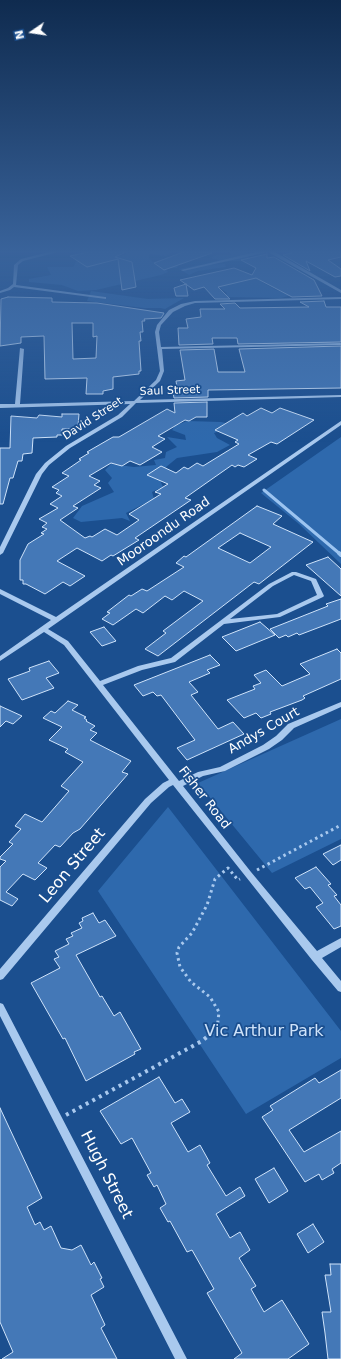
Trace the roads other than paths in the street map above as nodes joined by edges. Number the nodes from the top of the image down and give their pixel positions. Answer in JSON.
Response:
{"nodes":[{"id":1,"x":168,"y":314,"type":"edge"},
{"id":2,"x":341,"y":344,"type":"edge"},
{"id":3,"x":159,"y":348,"type":"junction"},
{"id":4,"x":22,"y":349,"type":"dead end"},
{"id":5,"x":341,"y":396,"type":"edge"},
{"id":6,"x":136,"y":402,"type":"junction"},
{"id":7,"x":0,"y":406,"type":"edge"},
{"id":8,"x":17,"y":406,"type":"junction"},
{"id":9,"x":341,"y":423,"type":"edge"},
{"id":10,"x":0,"y":553,"type":"edge"},
{"id":11,"x":0,"y":591,"type":"edge"},
{"id":12,"x":56,"y":620,"type":"junction"},
{"id":13,"x":222,"y":622,"type":"junction"},
{"id":14,"x":44,"y":629,"type":"junction"},
{"id":15,"x":0,"y":659,"type":"edge"},
{"id":16,"x":99,"y":684,"type":"junction"},
{"id":17,"x":341,"y":704,"type":"edge"},
{"id":18,"x":176,"y":783,"type":"junction"},
{"id":19,"x":341,"y":942,"type":"edge"},
{"id":20,"x":315,"y":957,"type":"junction"},
{"id":21,"x":0,"y":976,"type":"edge"},
{"id":22,"x":341,"y":988,"type":"edge"},
{"id":23,"x":0,"y":1007,"type":"edge"},
{"id":24,"x":181,"y":1359,"type":"edge"}],
"edges":[{"from":1,"to":3,"type":"street","name":"David Street"},
{"from":2,"to":3,"type":"street"},
{"from":3,"to":6,"type":"street","name":"David Street"},
{"from":4,"to":8,"type":"street"},
{"from":5,"to":6,"type":"street","name":"Saul Street"},
{"from":6,"to":8,"type":"street","name":"Saul Street"},
{"from":6,"to":10,"type":"street","name":"David Street"},
{"from":7,"to":8,"type":"street","name":"Saul Street"},
{"from":9,"to":12,"type":"street","name":"Mooroondu Road"},
{"from":11,"to":12,"type":"street"},
{"from":12,"to":14,"type":"street","name":"Mooroondu Road"},
{"from":13,"to":13,"type":"street"},
{"from":13,"to":16,"type":"street"},
{"from":14,"to":15,"type":"street","name":"Mooroondu Road"},
{"from":14,"to":16,"type":"street","name":"Fisher Road"},
{"from":16,"to":18,"type":"street","name":"Fisher Road"},
{"from":17,"to":18,"type":"street","name":"Andys Court"},
{"from":18,"to":20,"type":"street","name":"Fisher Road"},
{"from":18,"to":21,"type":"street","name":"Leon Street"},
{"from":19,"to":20,"type":"street"},
{"from":20,"to":22,"type":"street","name":"Fisher Road"},
{"from":23,"to":24,"type":"street","name":"Hugh Street"}]}
